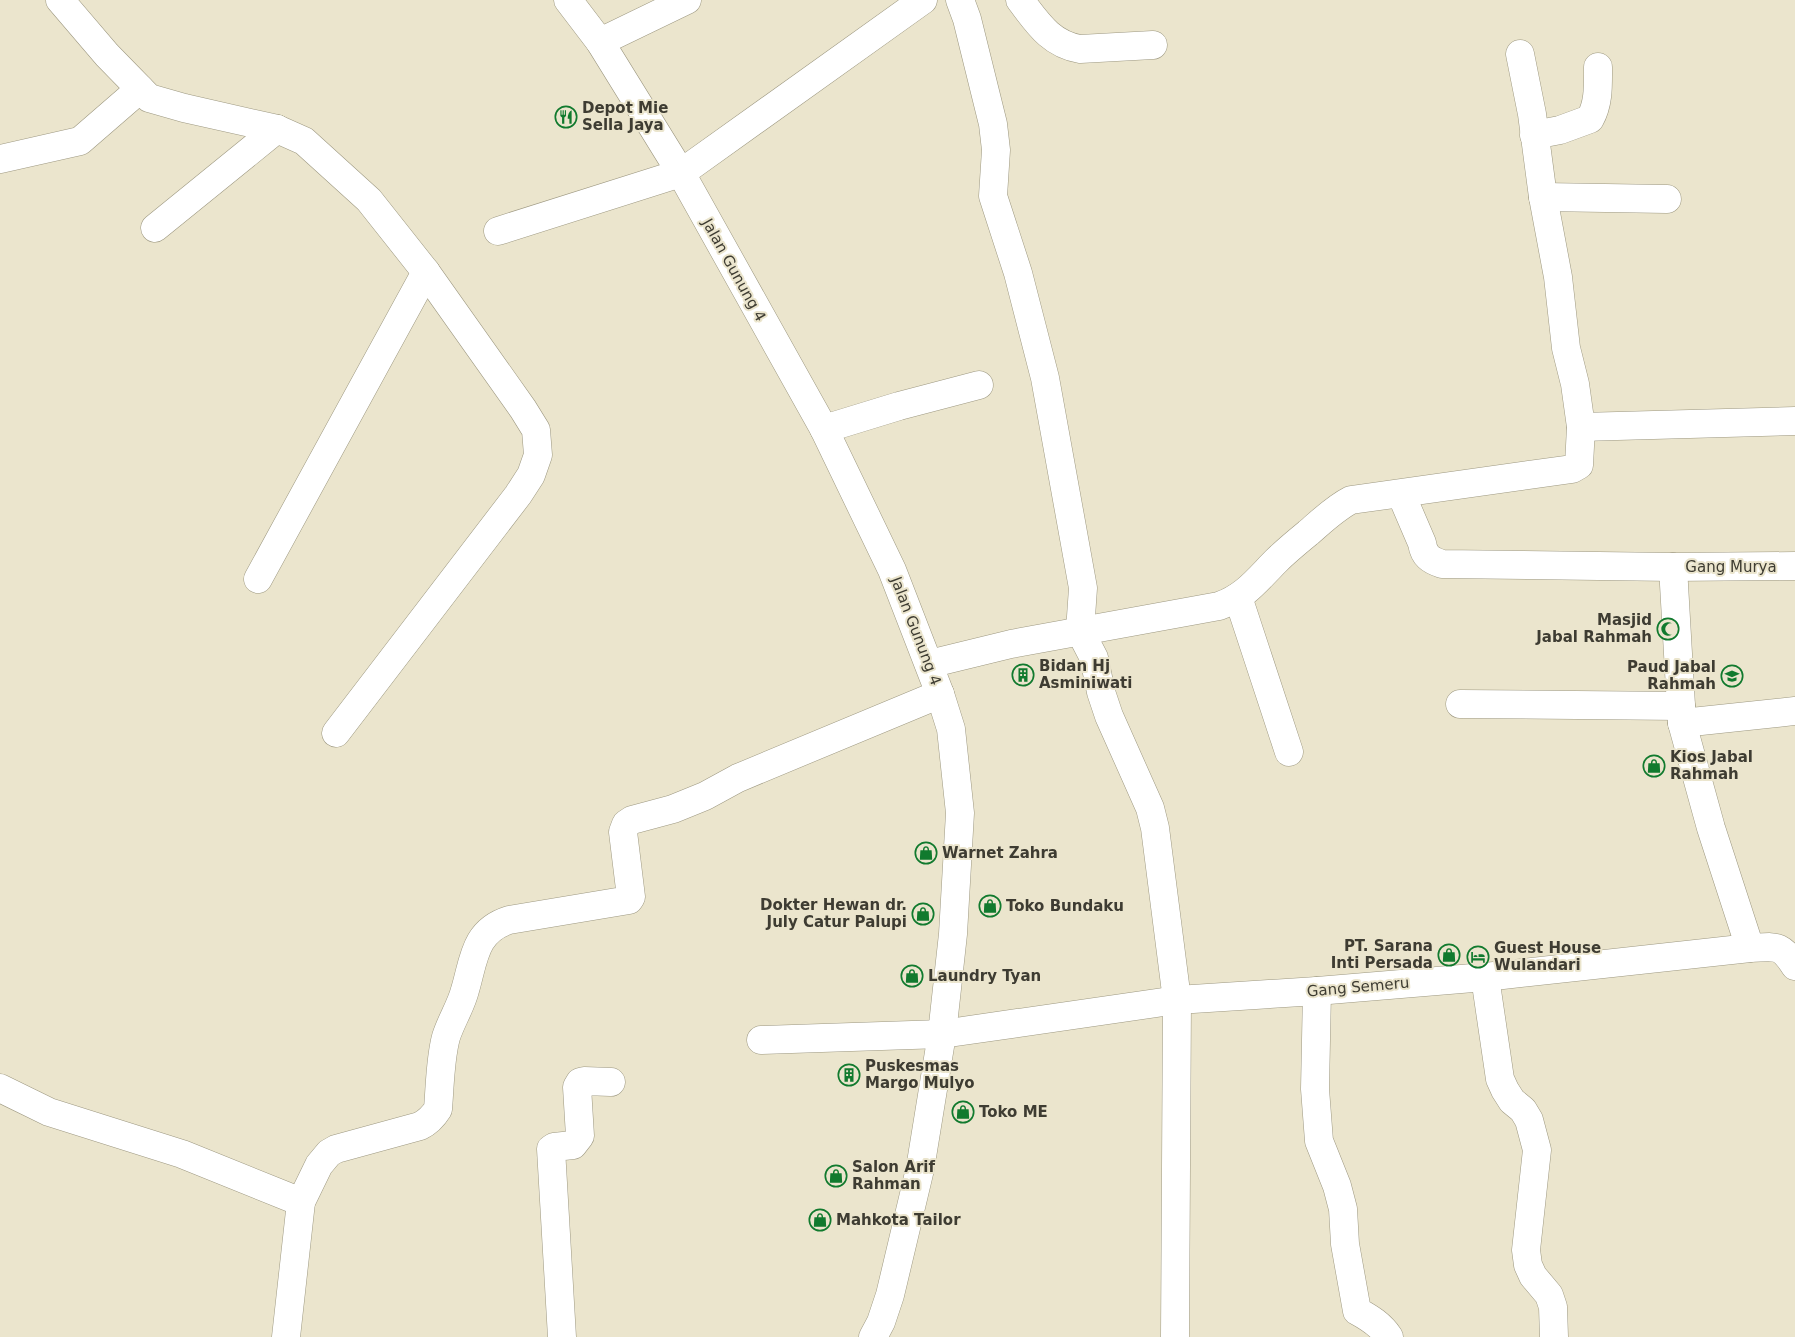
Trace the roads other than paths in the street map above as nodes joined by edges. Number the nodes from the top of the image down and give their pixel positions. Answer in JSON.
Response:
{"nodes":[{"id":1,"x":60,"y":0,"type":"edge"},
{"id":2,"x":568,"y":0,"type":"edge"},
{"id":3,"x":687,"y":0,"type":"edge"},
{"id":4,"x":923,"y":0,"type":"edge"},
{"id":5,"x":960,"y":0,"type":"edge"},
{"id":6,"x":1020,"y":0,"type":"edge"},
{"id":7,"x":600,"y":42,"type":"junction"},
{"id":8,"x":1153,"y":45,"type":"dead end"},
{"id":9,"x":1520,"y":54,"type":"dead end"},
{"id":10,"x":1598,"y":67,"type":"dead end"},
{"id":11,"x":140,"y":88,"type":"junction"},
{"id":12,"x":277,"y":130,"type":"junction"},
{"id":13,"x":1534,"y":135,"type":"junction"},
{"id":14,"x":0,"y":159,"type":"edge"},
{"id":15,"x":681,"y":173,"type":"junction"},
{"id":16,"x":1543,"y":197,"type":"junction"},
{"id":17,"x":1667,"y":199,"type":"dead end"},
{"id":18,"x":155,"y":228,"type":"dead end"},
{"id":19,"x":498,"y":231,"type":"dead end"},
{"id":20,"x":426,"y":272,"type":"junction"},
{"id":21,"x":979,"y":385,"type":"dead end"},
{"id":22,"x":1795,"y":421,"type":"edge"},
{"id":23,"x":1581,"y":427,"type":"junction"},
{"id":24,"x":824,"y":429,"type":"junction"},
{"id":25,"x":1401,"y":494,"type":"junction"},
{"id":26,"x":1795,"y":566,"type":"edge"},
{"id":27,"x":1673,"y":567,"type":"junction"},
{"id":28,"x":258,"y":579,"type":"dead end"},
{"id":29,"x":1238,"y":597,"type":"junction"},
{"id":30,"x":1080,"y":631,"type":"junction"},
{"id":31,"x":929,"y":664,"type":"junction"},
{"id":32,"x":940,"y":694,"type":"junction"},
{"id":33,"x":1460,"y":704,"type":"dead end"},
{"id":34,"x":1795,"y":710,"type":"edge"},
{"id":35,"x":1682,"y":714,"type":"junction"},
{"id":36,"x":336,"y":733,"type":"dead end"},
{"id":37,"x":1289,"y":752,"type":"dead end"},
{"id":38,"x":1750,"y":948,"type":"junction"},
{"id":39,"x":1795,"y":966,"type":"edge"},
{"id":40,"x":1485,"y":977,"type":"junction"},
{"id":41,"x":1317,"y":991,"type":"junction"},
{"id":42,"x":1177,"y":1000,"type":"junction"},
{"id":43,"x":942,"y":1034,"type":"junction"},
{"id":44,"x":761,"y":1040,"type":"dead end"},
{"id":45,"x":611,"y":1082,"type":"dead end"},
{"id":46,"x":0,"y":1088,"type":"edge"},
{"id":47,"x":301,"y":1202,"type":"junction"},
{"id":48,"x":286,"y":1337,"type":"edge"},
{"id":49,"x":562,"y":1337,"type":"edge"},
{"id":50,"x":873,"y":1337,"type":"edge"},
{"id":51,"x":1175,"y":1337,"type":"edge"},
{"id":52,"x":1389,"y":1337,"type":"edge"},
{"id":53,"x":1554,"y":1337,"type":"edge"}],
"edges":[{"from":1,"to":11,"type":"street"},
{"from":2,"to":7,"type":"street","name":"Jalan Gunung 4"},
{"from":3,"to":7,"type":"street"},
{"from":4,"to":15,"type":"street"},
{"from":5,"to":30,"type":"street"},
{"from":6,"to":8,"type":"street"},
{"from":7,"to":15,"type":"street","name":"Jalan Gunung 4"},
{"from":9,"to":13,"type":"street"},
{"from":10,"to":13,"type":"street"},
{"from":11,"to":12,"type":"street"},
{"from":11,"to":14,"type":"street"},
{"from":12,"to":18,"type":"street"},
{"from":12,"to":20,"type":"street"},
{"from":13,"to":16,"type":"street"},
{"from":15,"to":19,"type":"street"},
{"from":15,"to":24,"type":"street","name":"Jalan Gunung 4"},
{"from":16,"to":17,"type":"street"},
{"from":16,"to":23,"type":"street"},
{"from":20,"to":28,"type":"street"},
{"from":20,"to":36,"type":"street"},
{"from":21,"to":24,"type":"street"},
{"from":22,"to":23,"type":"street"},
{"from":23,"to":25,"type":"street"},
{"from":24,"to":31,"type":"street","name":"Jalan Gunung 4"},
{"from":25,"to":27,"type":"street"},
{"from":25,"to":29,"type":"street"},
{"from":26,"to":27,"type":"street","name":"Gang Murya"},
{"from":27,"to":35,"type":"street","name":"Gang Murya"},
{"from":29,"to":30,"type":"street"},
{"from":29,"to":37,"type":"street"},
{"from":30,"to":31,"type":"street"},
{"from":30,"to":42,"type":"street"},
{"from":31,"to":32,"type":"street","name":"Jalan Gunung 4"},
{"from":32,"to":43,"type":"street","name":"Jalan Gunung 4"},
{"from":32,"to":47,"type":"street"},
{"from":33,"to":35,"type":"street"},
{"from":34,"to":35,"type":"street"},
{"from":35,"to":38,"type":"street","name":"Gang Murya"},
{"from":38,"to":39,"type":"street","name":"Gang Semeru"},
{"from":38,"to":40,"type":"street","name":"Gang Semeru"},
{"from":40,"to":41,"type":"street","name":"Gang Semeru"},
{"from":40,"to":53,"type":"street"},
{"from":41,"to":42,"type":"street","name":"Gang Semeru"},
{"from":41,"to":52,"type":"street"},
{"from":42,"to":43,"type":"street","name":"Gang Semeru"},
{"from":42,"to":51,"type":"street"},
{"from":43,"to":44,"type":"street","name":"Gang Semeru"},
{"from":43,"to":50,"type":"street","name":"Jalan Gunung 4"},
{"from":45,"to":49,"type":"street"},
{"from":46,"to":47,"type":"street"},
{"from":47,"to":48,"type":"street"}]}
